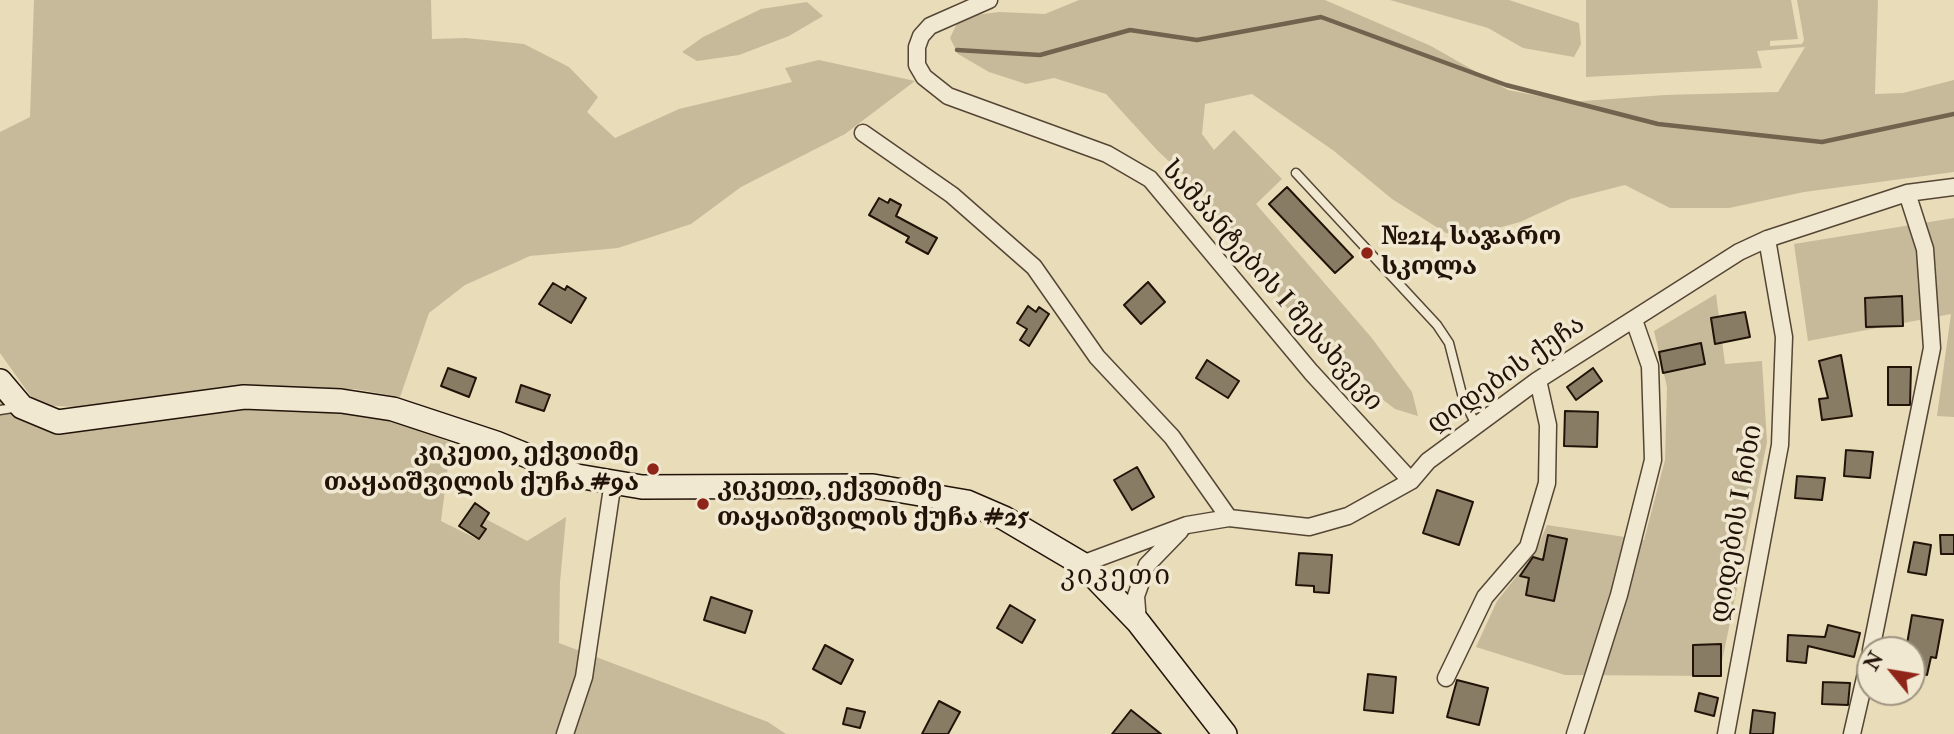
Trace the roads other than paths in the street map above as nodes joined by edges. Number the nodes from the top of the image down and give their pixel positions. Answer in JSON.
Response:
{"nodes":[{"id":1,"x":989,"y":0,"type":"edge"},
{"id":2,"x":863,"y":133,"type":"dead end"},
{"id":3,"x":1296,"y":173,"type":"dead end"},
{"id":4,"x":1954,"y":187,"type":"edge"},
{"id":5,"x":1907,"y":193,"type":"junction"},
{"id":6,"x":1767,"y":239,"type":"junction"},
{"id":7,"x":1634,"y":320,"type":"junction"},
{"id":8,"x":1538,"y":380,"type":"junction"},
{"id":9,"x":0,"y":381,"type":"edge"},
{"id":10,"x":11,"y":408,"type":"edge"},
{"id":11,"x":1476,"y":425,"type":"junction"},
{"id":12,"x":613,"y":481,"type":"junction"},
{"id":13,"x":1411,"y":481,"type":"junction"},
{"id":14,"x":1229,"y":518,"type":"junction"},
{"id":15,"x":1187,"y":525,"type":"junction"},
{"id":16,"x":1082,"y":564,"type":"junction"},
{"id":17,"x":1138,"y":621,"type":"junction"},
{"id":18,"x":1874,"y":636,"type":"edge"},
{"id":19,"x":1446,"y":678,"type":"dead end"},
{"id":20,"x":1858,"y":706,"type":"edge"},
{"id":21,"x":571,"y":715,"type":"junction"},
{"id":22,"x":559,"y":734,"type":"edge"},
{"id":23,"x":565,"y":734,"type":"edge"},
{"id":24,"x":1225,"y":734,"type":"edge"},
{"id":25,"x":1575,"y":734,"type":"edge"},
{"id":26,"x":1726,"y":734,"type":"edge"},
{"id":27,"x":1852,"y":734,"type":"edge"}],
"edges":[{"from":1,"to":13,"type":"street","name":"სამპანტების I შესახვევი"},
{"from":2,"to":14,"type":"street"},
{"from":3,"to":11,"type":"lane"},
{"from":4,"to":5,"type":"street","name":"დიდების ქუჩა"},
{"from":5,"to":6,"type":"street","name":"დიდების ქუჩა"},
{"from":5,"to":18,"type":"street"},
{"from":6,"to":7,"type":"street","name":"დიდების ქუჩა"},
{"from":6,"to":26,"type":"street","name":"დიდების I ჩიხი"},
{"from":7,"to":8,"type":"street","name":"დიდების ქუჩა"},
{"from":7,"to":25,"type":"street"},
{"from":8,"to":11,"type":"street","name":"დიდების ქუჩა"},
{"from":8,"to":19,"type":"street"},
{"from":9,"to":10,"type":"street"},
{"from":10,"to":12,"type":"street"},
{"from":11,"to":13,"type":"street","name":"დიდების ქუჩა"},
{"from":12,"to":16,"type":"street"},
{"from":12,"to":21,"type":"street"},
{"from":13,"to":14,"type":"street","name":"დიდების ქუჩა"},
{"from":14,"to":15,"type":"street","name":"დიდების ქუჩა"},
{"from":15,"to":16,"type":"street","name":"დიდების ქუჩა"},
{"from":15,"to":17,"type":"street"},
{"from":16,"to":17,"type":"street"},
{"from":17,"to":24,"type":"street"},
{"from":20,"to":27,"type":"street"},
{"from":21,"to":22,"type":"lane"},
{"from":21,"to":23,"type":"street"}]}
